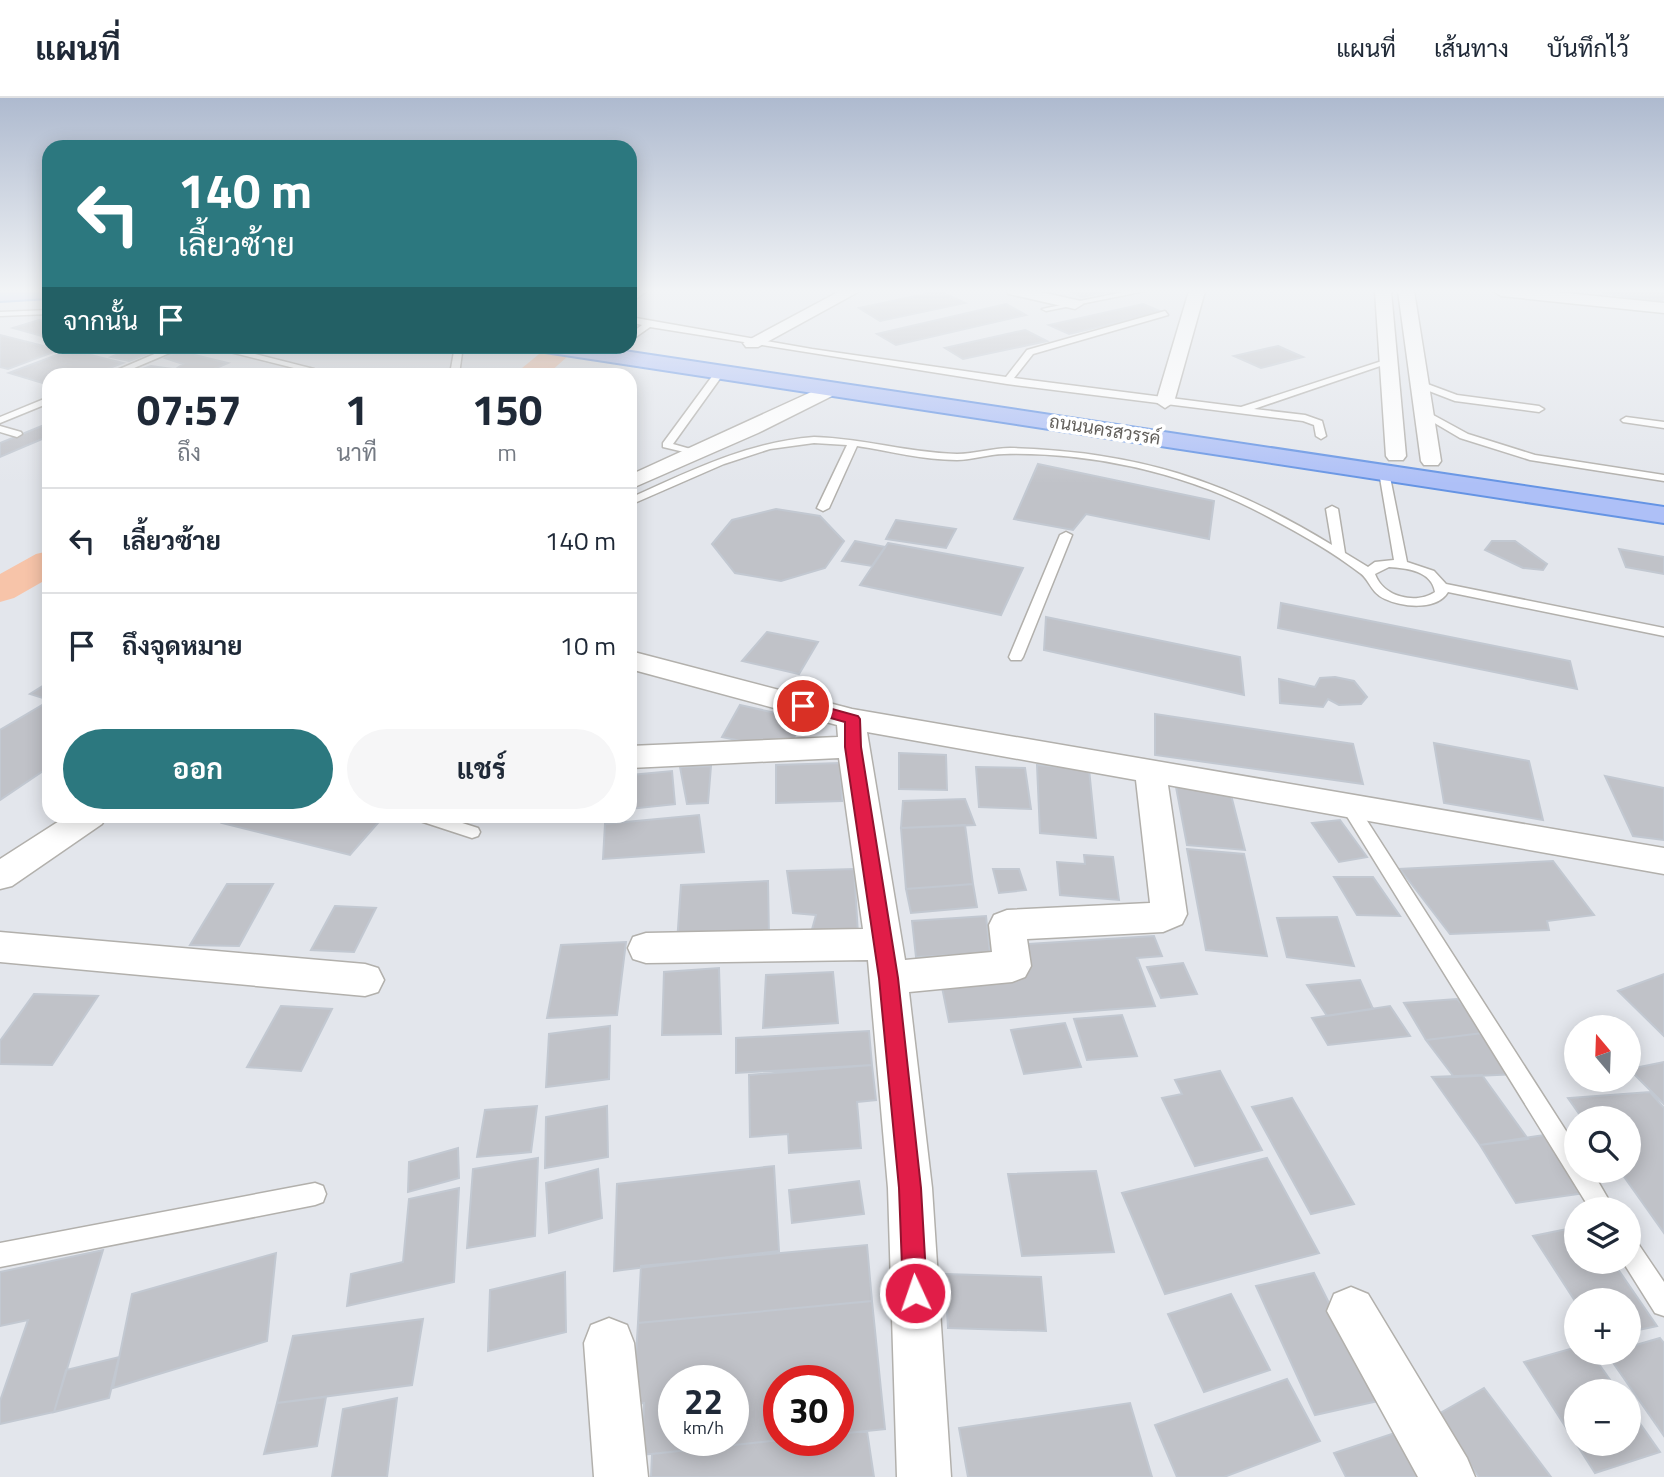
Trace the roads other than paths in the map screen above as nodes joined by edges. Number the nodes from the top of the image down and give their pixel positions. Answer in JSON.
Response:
{"nodes":[{"id":1,"x":159,"y":355,"type":"edge"},
{"id":2,"x":251,"y":355,"type":"edge"},
{"id":3,"x":606,"y":355,"type":"edge"},
{"id":4,"x":710,"y":355,"type":"edge"},
{"id":5,"x":835,"y":355,"type":"edge"},
{"id":6,"x":1027,"y":355,"type":"edge"},
{"id":7,"x":1178,"y":355,"type":"edge"},
{"id":8,"x":1388,"y":355,"type":"edge"},
{"id":9,"x":1415,"y":355,"type":"edge"},
{"id":10,"x":128,"y":368,"type":"edge"},
{"id":11,"x":306,"y":368,"type":"edge"},
{"id":12,"x":1389,"y":369,"type":"junction"},
{"id":13,"x":719,"y":373,"type":"junction"},
{"id":14,"x":1007,"y":381,"type":"junction"},
{"id":15,"x":1419,"y":381,"type":"junction"},
{"id":16,"x":831,"y":388,"type":"junction"},
{"id":17,"x":964,"y":401,"type":"junction"},
{"id":18,"x":1165,"y":402,"type":"junction"},
{"id":19,"x":42,"y":403,"type":"edge"},
{"id":20,"x":1539,"y":409,"type":"dead end"},
{"id":21,"x":1239,"y":410,"type":"junction"},
{"id":22,"x":1424,"y":413,"type":"junction"},
{"id":23,"x":0,"y":420,"type":"edge"},
{"id":24,"x":1626,"y":420,"type":"dead end"},
{"id":25,"x":1664,"y":425,"type":"edge"},
{"id":26,"x":0,"y":429,"type":"edge"},
{"id":27,"x":17,"y":434,"type":"dead end"},
{"id":28,"x":1321,"y":436,"type":"dead end"},
{"id":29,"x":853,"y":443,"type":"junction"},
{"id":30,"x":696,"y":454,"type":"junction"},
{"id":31,"x":1431,"y":461,"type":"junction"},
{"id":32,"x":1390,"y":464,"type":"junction"},
{"id":33,"x":1664,"y":478,"type":"edge"},
{"id":34,"x":637,"y":480,"type":"edge"},
{"id":35,"x":1664,"y":496,"type":"edge"},
{"id":36,"x":637,"y":499,"type":"edge"},
{"id":37,"x":823,"y":508,"type":"dead end"},
{"id":38,"x":1332,"y":509,"type":"dead end"},
{"id":39,"x":1664,"y":515,"type":"edge"},
{"id":40,"x":1066,"y":535,"type":"dead end"},
{"id":41,"x":1339,"y":555,"type":"junction"},
{"id":42,"x":1401,"y":564,"type":"junction"},
{"id":43,"x":1369,"y":573,"type":"junction"},
{"id":44,"x":1442,"y":587,"type":"junction"},
{"id":45,"x":1664,"y":632,"type":"edge"},
{"id":46,"x":1016,"y":657,"type":"dead end"},
{"id":47,"x":637,"y":662,"type":"edge"},
{"id":48,"x":853,"y":733,"type":"junction"},
{"id":49,"x":637,"y":756,"type":"edge"},
{"id":50,"x":1150,"y":771,"type":"junction"},
{"id":51,"x":1349,"y":806,"type":"junction"},
{"id":52,"x":80,"y":823,"type":"edge"},
{"id":53,"x":444,"y":823,"type":"edge"},
{"id":54,"x":472,"y":832,"type":"dead end"},
{"id":55,"x":1664,"y":861,"type":"edge"},
{"id":56,"x":0,"y":876,"type":"edge"},
{"id":57,"x":0,"y":947,"type":"edge"},
{"id":58,"x":646,"y":948,"type":"dead end"},
{"id":59,"x":886,"y":961,"type":"junction"},
{"id":60,"x":365,"y":980,"type":"dead end"},
{"id":61,"x":1564,"y":1147,"type":"edge"},
{"id":62,"x":315,"y":1194,"type":"dead end"},
{"id":63,"x":0,"y":1255,"type":"edge"},
{"id":64,"x":1641,"y":1269,"type":"edge"},
{"id":65,"x":1664,"y":1304,"type":"edge"},
{"id":66,"x":1351,"y":1311,"type":"dead end"},
{"id":67,"x":609,"y":1343,"type":"dead end"},
{"id":68,"x":621,"y":1477,"type":"edge"},
{"id":69,"x":924,"y":1477,"type":"edge"},
{"id":70,"x":1448,"y":1477,"type":"edge"}],
"edges":[{"from":1,"to":10,"type":"lane"},
{"from":2,"to":11,"type":"lane"},
{"from":3,"to":13,"type":"main road","name":"ถนนนครสวรรค์"},
{"from":4,"to":17,"type":"main road","name":"ถนนนครสวรรค์"},
{"from":5,"to":14,"type":"lane"},
{"from":6,"to":14,"type":"lane"},
{"from":7,"to":18,"type":"street"},
{"from":8,"to":12,"type":"street"},
{"from":9,"to":15,"type":"street"},
{"from":12,"to":15,"type":"street"},
{"from":12,"to":21,"type":"lane"},
{"from":12,"to":32,"type":"street"},
{"from":13,"to":16,"type":"main road","name":"ถนนนครสวรรค์"},
{"from":13,"to":30,"type":"lane"},
{"from":14,"to":18,"type":"lane"},
{"from":15,"to":20,"type":"lane"},
{"from":15,"to":22,"type":"street"},
{"from":16,"to":17,"type":"main road","name":"ถนนนครสวรรค์"},
{"from":16,"to":30,"type":"street"},
{"from":17,"to":32,"type":"main road","name":"ถนนนครสวรรค์"},
{"from":18,"to":21,"type":"lane"},
{"from":19,"to":23,"type":"lane"},
{"from":21,"to":28,"type":"lane"},
{"from":22,"to":31,"type":"street"},
{"from":22,"to":33,"type":"lane"},
{"from":24,"to":25,"type":"lane"},
{"from":26,"to":27,"type":"lane"},
{"from":29,"to":36,"type":"lane"},
{"from":29,"to":37,"type":"lane"},
{"from":29,"to":41,"type":"lane"},
{"from":30,"to":34,"type":"street"},
{"from":31,"to":32,"type":"main road","name":"ถนนนครสวรรค์"},
{"from":31,"to":35,"type":"main road","name":"ถนนนครสวรรค์"},
{"from":32,"to":39,"type":"main road","name":"ถนนนครสวรรค์"},
{"from":32,"to":42,"type":"lane"},
{"from":38,"to":41,"type":"lane"},
{"from":40,"to":46,"type":"lane"},
{"from":41,"to":43,"type":"lane"},
{"from":42,"to":43,"type":"lane"},
{"from":42,"to":44,"type":"lane"},
{"from":43,"to":44,"type":"lane"},
{"from":44,"to":45,"type":"lane"},
{"from":47,"to":48,"type":"street"},
{"from":48,"to":49,"type":"street"},
{"from":48,"to":50,"type":"street"},
{"from":48,"to":59,"type":"street"},
{"from":50,"to":51,"type":"street"},
{"from":50,"to":59,"type":"street"},
{"from":51,"to":55,"type":"street"},
{"from":51,"to":61,"type":"lane"},
{"from":52,"to":56,"type":"street"},
{"from":53,"to":54,"type":"lane"},
{"from":57,"to":60,"type":"street"},
{"from":58,"to":59,"type":"street"},
{"from":59,"to":69,"type":"street"},
{"from":62,"to":63,"type":"lane"},
{"from":64,"to":65,"type":"lane"},
{"from":66,"to":70,"type":"street"},
{"from":67,"to":68,"type":"street"}]}
